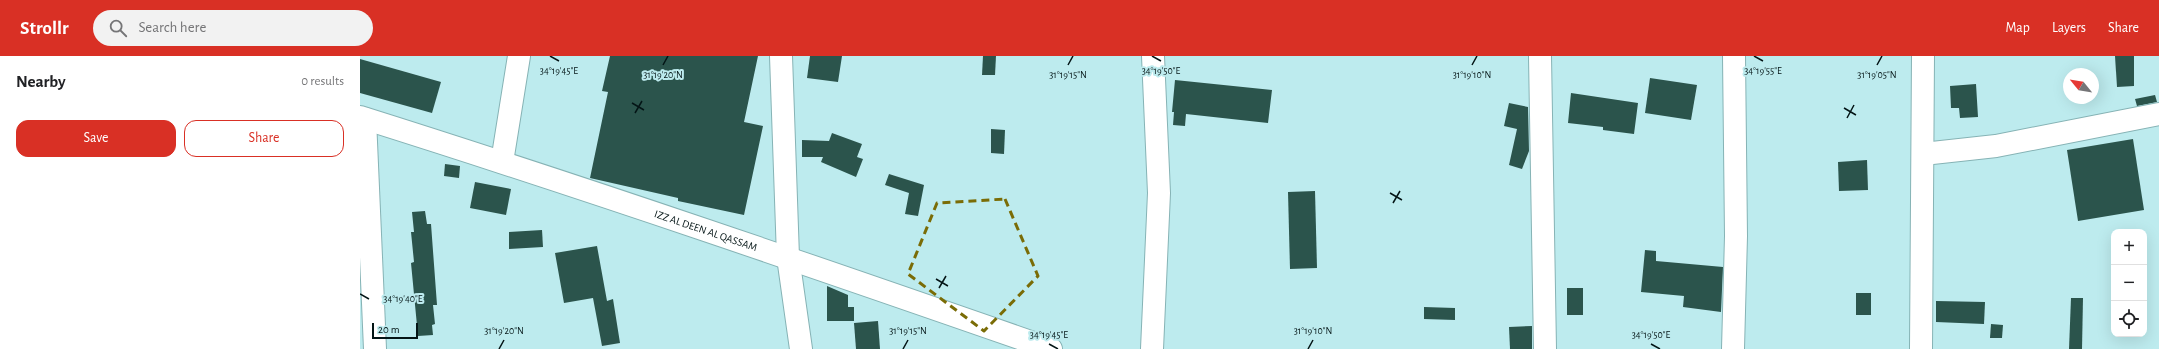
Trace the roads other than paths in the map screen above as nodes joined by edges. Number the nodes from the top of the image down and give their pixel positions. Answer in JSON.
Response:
{"nodes":[{"id":1,"x":519,"y":56,"type":"edge"},
{"id":2,"x":781,"y":56,"type":"edge"},
{"id":3,"x":1153,"y":56,"type":"edge"},
{"id":4,"x":1540,"y":56,"type":"edge"},
{"id":5,"x":1734,"y":56,"type":"edge"},
{"id":6,"x":1923,"y":56,"type":"edge"},
{"id":7,"x":2159,"y":114,"type":"edge"},
{"id":8,"x":362,"y":118,"type":"edge"},
{"id":9,"x":1923,"y":154,"type":"junction"},
{"id":10,"x":502,"y":162,"type":"junction"},
{"id":11,"x":788,"y":257,"type":"junction"},
{"id":12,"x":375,"y":349,"type":"edge"},
{"id":13,"x":801,"y":349,"type":"edge"},
{"id":14,"x":1051,"y":349,"type":"edge"},
{"id":15,"x":1152,"y":349,"type":"edge"},
{"id":16,"x":1545,"y":349,"type":"edge"},
{"id":17,"x":1733,"y":349,"type":"edge"},
{"id":18,"x":1921,"y":349,"type":"edge"}],
"edges":[{"from":1,"to":10,"type":"street"},
{"from":2,"to":11,"type":"street"},
{"from":3,"to":15,"type":"street"},
{"from":4,"to":16,"type":"street"},
{"from":5,"to":17,"type":"street"},
{"from":6,"to":9,"type":"street"},
{"from":7,"to":9,"type":"street"},
{"from":8,"to":10,"type":"street","name":"IZZ AL DEEN AL QASSAM"},
{"from":8,"to":12,"type":"street"},
{"from":9,"to":18,"type":"street"},
{"from":10,"to":11,"type":"street","name":"IZZ AL DEEN AL QASSAM"},
{"from":11,"to":13,"type":"street"},
{"from":11,"to":14,"type":"street","name":"IZZ AL DEEN AL QASSAM"}]}
